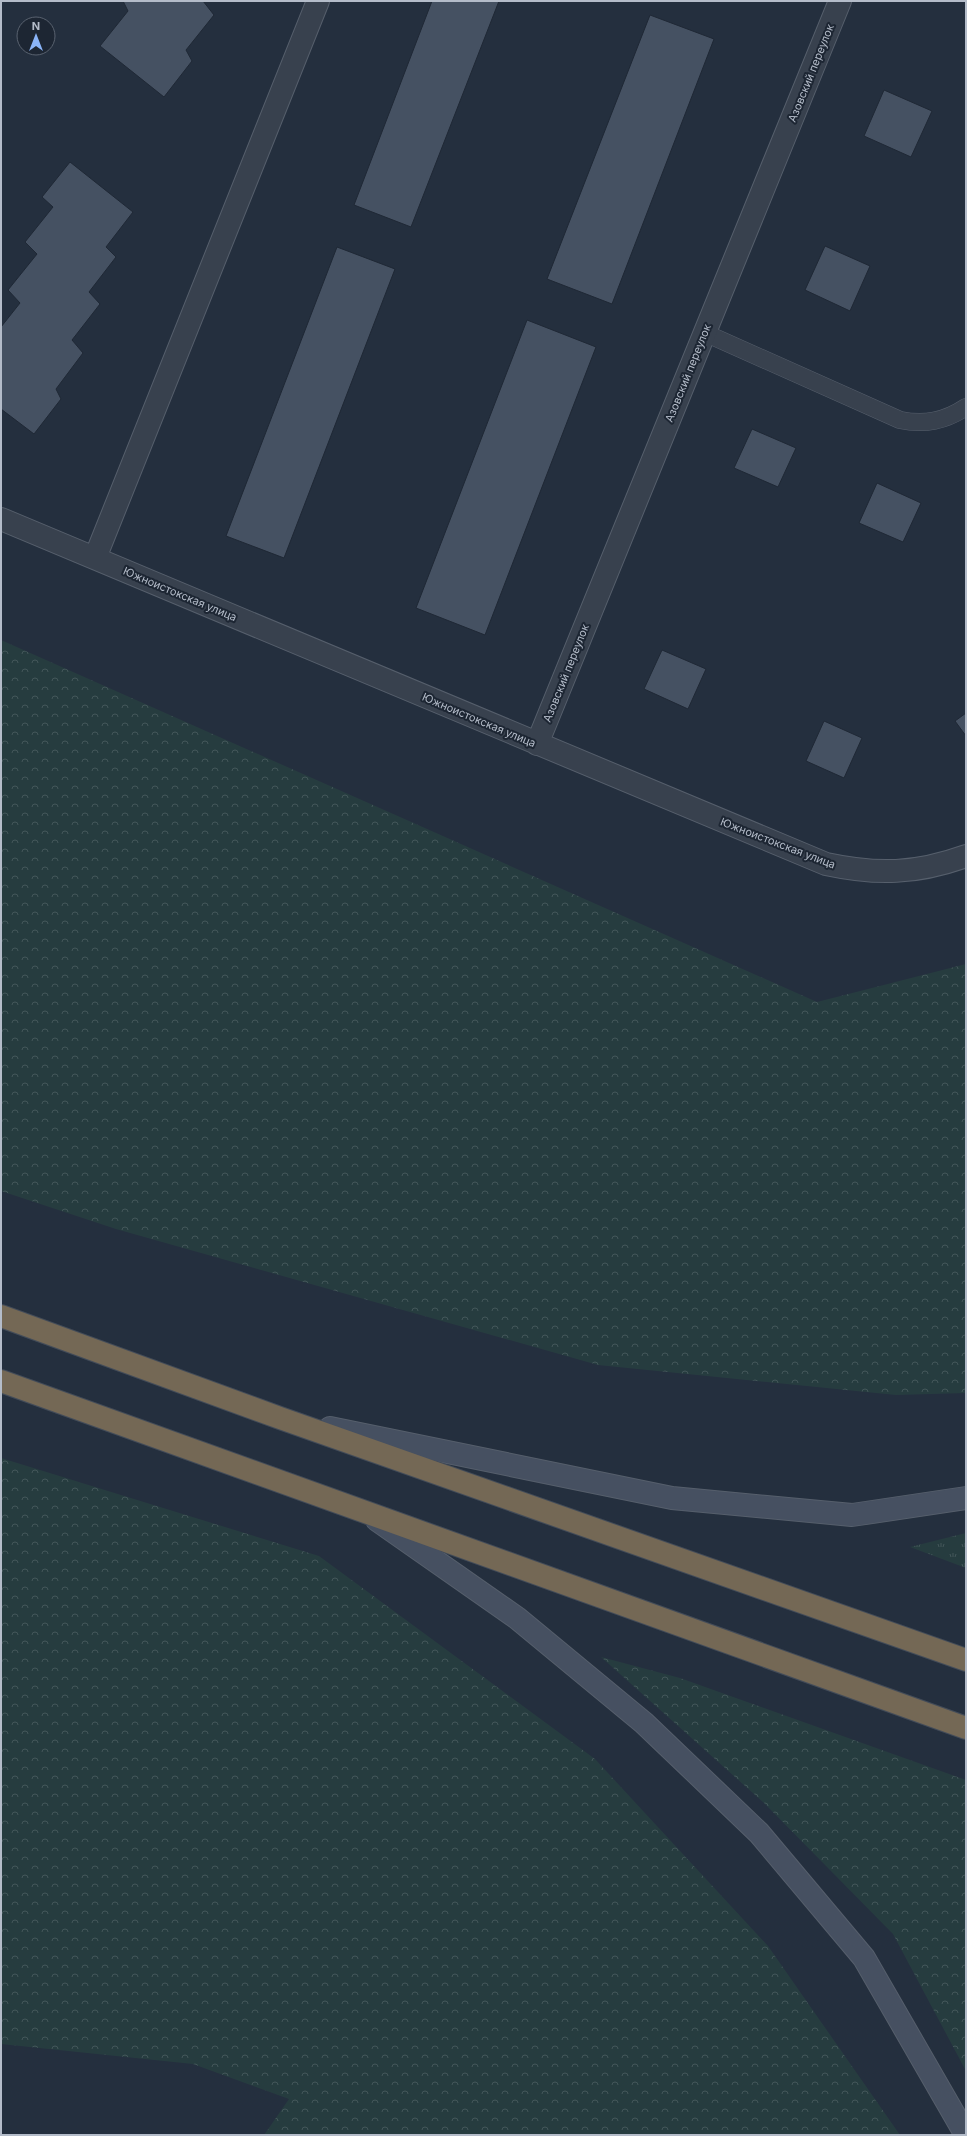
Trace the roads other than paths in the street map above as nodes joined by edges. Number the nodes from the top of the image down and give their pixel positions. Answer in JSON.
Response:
{"nodes":[{"id":1,"x":318,"y":1,"type":"edge"},
{"id":2,"x":840,"y":1,"type":"edge"},
{"id":3,"x":705,"y":333,"type":"junction"},
{"id":4,"x":966,"y":407,"type":"edge"},
{"id":5,"x":1,"y":518,"type":"edge"},
{"id":6,"x":95,"y":558,"type":"junction"},
{"id":7,"x":537,"y":744,"type":"junction"},
{"id":8,"x":966,"y":856,"type":"edge"},
{"id":9,"x":1,"y":1316,"type":"edge"},
{"id":10,"x":1,"y":1381,"type":"edge"},
{"id":11,"x":280,"y":1418,"type":"junction"},
{"id":12,"x":966,"y":1498,"type":"edge"},
{"id":13,"x":366,"y":1512,"type":"junction"},
{"id":14,"x":966,"y":1660,"type":"edge"},
{"id":15,"x":966,"y":1728,"type":"edge"},
{"id":16,"x":966,"y":2135,"type":"edge"}],
"edges":[{"from":1,"to":6,"type":"street"},
{"from":2,"to":3,"type":"street","name":"Азовский переулок"},
{"from":3,"to":4,"type":"lane"},
{"from":3,"to":7,"type":"street","name":"Азовский переулок"},
{"from":5,"to":6,"type":"street","name":"Южноистокская улица"},
{"from":6,"to":7,"type":"street","name":"Южноистокская улица"},
{"from":7,"to":8,"type":"street","name":"Южноистокская улица"},
{"from":9,"to":11,"type":"highway"},
{"from":10,"to":13,"type":"highway"},
{"from":11,"to":12,"type":"main road"},
{"from":11,"to":14,"type":"highway"},
{"from":13,"to":15,"type":"highway"},
{"from":13,"to":16,"type":"main road"}]}
